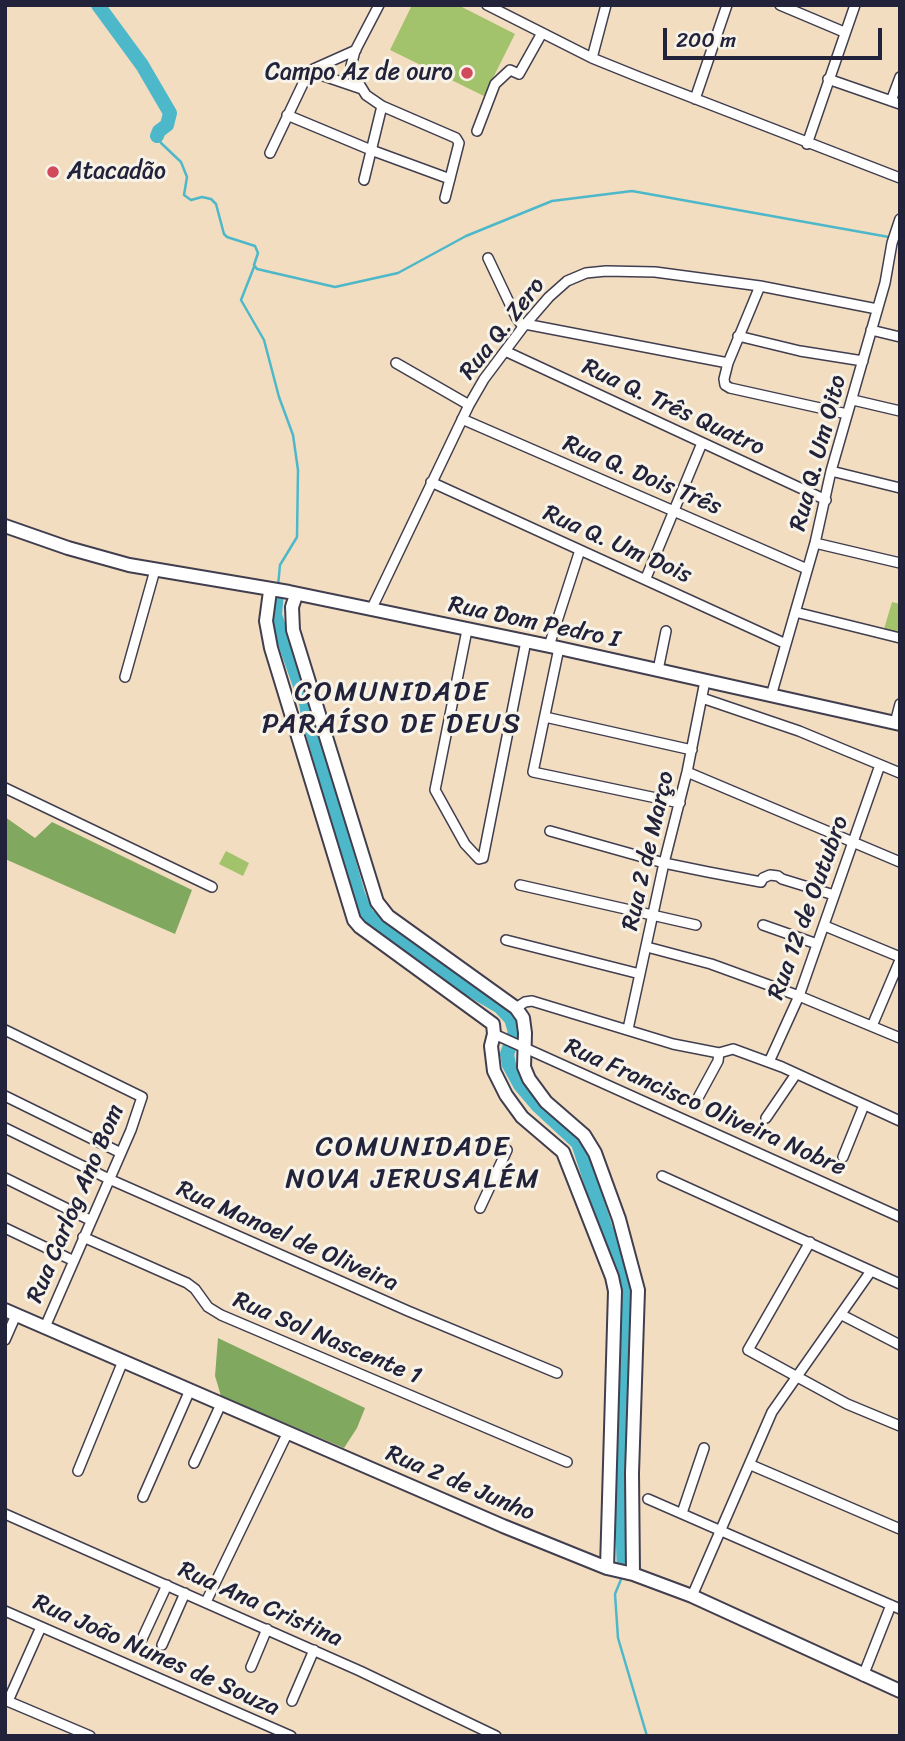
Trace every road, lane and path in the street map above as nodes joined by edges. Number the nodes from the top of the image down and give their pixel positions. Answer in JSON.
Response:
{"nodes":[{"id":1,"x":379,"y":5,"type":"edge"},
{"id":2,"x":486,"y":5,"type":"edge"},
{"id":3,"x":606,"y":5,"type":"edge"},
{"id":4,"x":727,"y":5,"type":"edge"},
{"id":5,"x":780,"y":5,"type":"edge"},
{"id":6,"x":855,"y":5,"type":"edge"},
{"id":7,"x":844,"y":32,"type":"junction"},
{"id":8,"x":542,"y":33,"type":"junction"},
{"id":9,"x":356,"y":50,"type":"junction"},
{"id":10,"x":592,"y":58,"type":"junction"},
{"id":11,"x":309,"y":71,"type":"junction"},
{"id":12,"x":900,"y":77,"type":"edge"},
{"id":13,"x":828,"y":79,"type":"junction"},
{"id":14,"x":362,"y":89,"type":"junction"},
{"id":15,"x":695,"y":99,"type":"junction"},
{"id":16,"x":895,"y":102,"type":"edge"},
{"id":17,"x":382,"y":106,"type":"junction"},
{"id":18,"x":287,"y":115,"type":"junction"},
{"id":19,"x":477,"y":131,"type":"dead end"},
{"id":20,"x":807,"y":144,"type":"junction"},
{"id":21,"x":371,"y":150,"type":"junction"},
{"id":22,"x":270,"y":153,"type":"dead end"},
{"id":23,"x":900,"y":178,"type":"edge"},
{"id":24,"x":450,"y":179,"type":"junction"},
{"id":25,"x":363,"y":180,"type":"dead end"},
{"id":26,"x":445,"y":198,"type":"dead end"},
{"id":27,"x":898,"y":224,"type":"edge"},
{"id":28,"x":488,"y":258,"type":"dead end"},
{"id":29,"x":760,"y":286,"type":"junction"},
{"id":30,"x":877,"y":309,"type":"junction"},
{"id":31,"x":524,"y":325,"type":"junction"},
{"id":32,"x":870,"y":330,"type":"junction"},
{"id":33,"x":738,"y":337,"type":"junction"},
{"id":34,"x":900,"y":337,"type":"edge"},
{"id":35,"x":505,"y":351,"type":"junction"},
{"id":36,"x":863,"y":361,"type":"junction"},
{"id":37,"x":396,"y":363,"type":"dead end"},
{"id":38,"x":728,"y":363,"type":"junction"},
{"id":39,"x":853,"y":400,"type":"junction"},
{"id":40,"x":468,"y":405,"type":"junction"},
{"id":41,"x":900,"y":411,"type":"edge"},
{"id":42,"x":847,"y":414,"type":"junction"},
{"id":43,"x":462,"y":419,"type":"junction"},
{"id":44,"x":702,"y":443,"type":"junction"},
{"id":45,"x":831,"y":471,"type":"junction"},
{"id":46,"x":431,"y":482,"type":"junction"},
{"id":47,"x":900,"y":488,"type":"edge"},
{"id":48,"x":826,"y":500,"type":"junction"},
{"id":49,"x":672,"y":510,"type":"junction"},
{"id":50,"x":5,"y":526,"type":"edge"},
{"id":51,"x":815,"y":543,"type":"junction"},
{"id":52,"x":580,"y":550,"type":"junction"},
{"id":53,"x":900,"y":563,"type":"edge"},
{"id":54,"x":807,"y":569,"type":"junction"},
{"id":55,"x":155,"y":570,"type":"junction"},
{"id":56,"x":646,"y":578,"type":"junction"},
{"id":57,"x":270,"y":591,"type":"junction"},
{"id":58,"x":292,"y":594,"type":"junction"},
{"id":59,"x":371,"y":610,"type":"junction"},
{"id":60,"x":796,"y":612,"type":"junction"},
{"id":61,"x":467,"y":630,"type":"junction"},
{"id":62,"x":666,"y":631,"type":"dead end"},
{"id":63,"x":900,"y":638,"type":"edge"},
{"id":64,"x":526,"y":641,"type":"junction"},
{"id":65,"x":786,"y":643,"type":"junction"},
{"id":66,"x":554,"y":647,"type":"junction"},
{"id":67,"x":658,"y":670,"type":"junction"},
{"id":68,"x":125,"y":677,"type":"dead end"},
{"id":69,"x":705,"y":681,"type":"junction"},
{"id":70,"x":771,"y":695,"type":"junction"},
{"id":71,"x":702,"y":698,"type":"junction"},
{"id":72,"x":900,"y":704,"type":"edge"},
{"id":73,"x":545,"y":717,"type":"junction"},
{"id":74,"x":897,"y":723,"type":"edge"},
{"id":75,"x":692,"y":750,"type":"junction"},
{"id":76,"x":880,"y":765,"type":"junction"},
{"id":77,"x":687,"y":772,"type":"junction"},
{"id":78,"x":900,"y":773,"type":"edge"},
{"id":79,"x":5,"y":788,"type":"edge"},
{"id":80,"x":680,"y":803,"type":"junction"},
{"id":81,"x":550,"y":831,"type":"dead end"},
{"id":82,"x":853,"y":843,"type":"junction"},
{"id":83,"x":900,"y":862,"type":"edge"},
{"id":84,"x":664,"y":863,"type":"junction"},
{"id":85,"x":520,"y":885,"type":"dead end"},
{"id":86,"x":212,"y":887,"type":"dead end"},
{"id":87,"x":835,"y":895,"type":"junction"},
{"id":88,"x":653,"y":917,"type":"junction"},
{"id":89,"x":696,"y":925,"type":"dead end"},
{"id":90,"x":763,"y":925,"type":"dead end"},
{"id":91,"x":825,"y":926,"type":"junction"},
{"id":92,"x":506,"y":940,"type":"dead end"},
{"id":93,"x":817,"y":944,"type":"junction"},
{"id":94,"x":647,"y":947,"type":"junction"},
{"id":95,"x":900,"y":959,"type":"edge"},
{"id":96,"x":640,"y":974,"type":"junction"},
{"id":97,"x":799,"y":996,"type":"junction"},
{"id":98,"x":516,"y":1008,"type":"junction"},
{"id":99,"x":872,"y":1026,"type":"junction"},
{"id":100,"x":628,"y":1029,"type":"junction"},
{"id":101,"x":5,"y":1030,"type":"edge"},
{"id":102,"x":494,"y":1034,"type":"dead end"},
{"id":103,"x":900,"y":1038,"type":"edge"},
{"id":104,"x":520,"y":1046,"type":"junction"},
{"id":105,"x":719,"y":1053,"type":"junction"},
{"id":106,"x":769,"y":1062,"type":"junction"},
{"id":107,"x":796,"y":1074,"type":"junction"},
{"id":108,"x":5,"y":1096,"type":"edge"},
{"id":109,"x":699,"y":1096,"type":"dead end"},
{"id":110,"x":864,"y":1105,"type":"junction"},
{"id":111,"x":766,"y":1118,"type":"dead end"},
{"id":112,"x":900,"y":1121,"type":"edge"},
{"id":113,"x":5,"y":1128,"type":"edge"},
{"id":114,"x":507,"y":1150,"type":"dead end"},
{"id":115,"x":121,"y":1153,"type":"junction"},
{"id":116,"x":842,"y":1157,"type":"dead end"},
{"id":117,"x":662,"y":1176,"type":"dead end"},
{"id":118,"x":5,"y":1178,"type":"edge"},
{"id":119,"x":109,"y":1179,"type":"junction"},
{"id":120,"x":480,"y":1208,"type":"dead end"},
{"id":121,"x":900,"y":1217,"type":"edge"},
{"id":122,"x":90,"y":1220,"type":"junction"},
{"id":123,"x":5,"y":1228,"type":"edge"},
{"id":124,"x":83,"y":1237,"type":"junction"},
{"id":125,"x":810,"y":1242,"type":"junction"},
{"id":126,"x":72,"y":1260,"type":"junction"},
{"id":127,"x":871,"y":1271,"type":"junction"},
{"id":128,"x":900,"y":1284,"type":"edge"},
{"id":129,"x":11,"y":1312,"type":"edge"},
{"id":130,"x":842,"y":1315,"type":"junction"},
{"id":131,"x":45,"y":1327,"type":"junction"},
{"id":132,"x":5,"y":1340,"type":"edge"},
{"id":133,"x":900,"y":1345,"type":"edge"},
{"id":134,"x":122,"y":1361,"type":"junction"},
{"id":135,"x":557,"y":1373,"type":"dead end"},
{"id":136,"x":796,"y":1377,"type":"junction"},
{"id":137,"x":190,"y":1390,"type":"junction"},
{"id":138,"x":221,"y":1404,"type":"junction"},
{"id":139,"x":900,"y":1426,"type":"edge"},
{"id":140,"x":288,"y":1432,"type":"junction"},
{"id":141,"x":704,"y":1448,"type":"dead end"},
{"id":142,"x":567,"y":1462,"type":"dead end"},
{"id":143,"x":194,"y":1463,"type":"dead end"},
{"id":144,"x":751,"y":1465,"type":"junction"},
{"id":145,"x":78,"y":1471,"type":"dead end"},
{"id":146,"x":144,"y":1497,"type":"dead end"},
{"id":147,"x":648,"y":1499,"type":"dead end"},
{"id":148,"x":682,"y":1513,"type":"junction"},
{"id":149,"x":5,"y":1514,"type":"edge"},
{"id":150,"x":900,"y":1530,"type":"edge"},
{"id":151,"x":722,"y":1531,"type":"junction"},
{"id":152,"x":607,"y":1568,"type":"junction"},
{"id":153,"x":633,"y":1574,"type":"junction"},
{"id":154,"x":167,"y":1585,"type":"junction"},
{"id":155,"x":185,"y":1593,"type":"junction"},
{"id":156,"x":692,"y":1596,"type":"junction"},
{"id":157,"x":206,"y":1602,"type":"junction"},
{"id":158,"x":895,"y":1607,"type":"edge"},
{"id":159,"x":5,"y":1611,"type":"edge"},
{"id":160,"x":41,"y":1627,"type":"junction"},
{"id":161,"x":267,"y":1629,"type":"junction"},
{"id":162,"x":142,"y":1639,"type":"dead end"},
{"id":163,"x":162,"y":1645,"type":"dead end"},
{"id":164,"x":314,"y":1650,"type":"junction"},
{"id":165,"x":251,"y":1667,"type":"dead end"},
{"id":166,"x":863,"y":1676,"type":"junction"},
{"id":167,"x":900,"y":1691,"type":"edge"},
{"id":168,"x":7,"y":1700,"type":"edge"},
{"id":169,"x":292,"y":1701,"type":"dead end"},
{"id":170,"x":90,"y":1736,"type":"edge"},
{"id":171,"x":291,"y":1736,"type":"edge"},
{"id":172,"x":496,"y":1736,"type":"edge"}],
"edges":[{"from":1,"to":9,"type":"street"},
{"from":2,"to":8,"type":"street"},
{"from":3,"to":10,"type":"street"},
{"from":4,"to":15,"type":"street"},
{"from":5,"to":7,"type":"street"},
{"from":6,"to":7,"type":"street"},
{"from":7,"to":13,"type":"street"},
{"from":8,"to":10,"type":"street"},
{"from":8,"to":19,"type":"street"},
{"from":9,"to":11,"type":"street"},
{"from":9,"to":14,"type":"street"},
{"from":10,"to":15,"type":"street"},
{"from":11,"to":14,"type":"street"},
{"from":11,"to":18,"type":"street"},
{"from":12,"to":16,"type":"street"},
{"from":13,"to":16,"type":"street"},
{"from":13,"to":20,"type":"street"},
{"from":14,"to":17,"type":"street"},
{"from":15,"to":20,"type":"street"},
{"from":17,"to":21,"type":"street"},
{"from":17,"to":24,"type":"street"},
{"from":18,"to":21,"type":"street"},
{"from":18,"to":22,"type":"street"},
{"from":20,"to":23,"type":"street"},
{"from":21,"to":24,"type":"street"},
{"from":21,"to":25,"type":"street"},
{"from":24,"to":26,"type":"street"},
{"from":27,"to":30,"type":"street","name":"Rua Q. Um Oito"},
{"from":28,"to":31,"type":"street"},
{"from":29,"to":30,"type":"street","name":"Rua Q. Zero"},
{"from":29,"to":31,"type":"street","name":"Rua Q. Zero"},
{"from":29,"to":33,"type":"street"},
{"from":30,"to":32,"type":"street","name":"Rua Q. Um Oito"},
{"from":31,"to":35,"type":"street","name":"Rua Q. Zero"},
{"from":31,"to":38,"type":"street"},
{"from":32,"to":34,"type":"street"},
{"from":32,"to":36,"type":"street","name":"Rua Q. Um Oito"},
{"from":33,"to":36,"type":"street"},
{"from":33,"to":38,"type":"street"},
{"from":35,"to":40,"type":"street","name":"Rua Q. Zero"},
{"from":35,"to":44,"type":"street","name":"Rua Q. Três Quatro"},
{"from":36,"to":39,"type":"street","name":"Rua Q. Um Oito"},
{"from":37,"to":40,"type":"street"},
{"from":38,"to":42,"type":"street"},
{"from":39,"to":41,"type":"street"},
{"from":39,"to":42,"type":"street","name":"Rua Q. Um Oito"},
{"from":40,"to":43,"type":"street","name":"Rua Q. Zero"},
{"from":42,"to":45,"type":"street","name":"Rua Q. Um Oito"},
{"from":43,"to":46,"type":"street","name":"Rua Q. Zero"},
{"from":43,"to":49,"type":"street","name":"Rua Q. Dois Três"},
{"from":44,"to":48,"type":"street","name":"Rua Q. Três Quatro"},
{"from":44,"to":49,"type":"street"},
{"from":45,"to":47,"type":"street"},
{"from":45,"to":48,"type":"street","name":"Rua Q. Um Oito"},
{"from":46,"to":52,"type":"street","name":"Rua Q. Um Dois"},
{"from":46,"to":59,"type":"street","name":"Rua Q. Zero"},
{"from":48,"to":51,"type":"street","name":"Rua Q. Um Oito"},
{"from":49,"to":54,"type":"street","name":"Rua Q. Dois Três"},
{"from":49,"to":56,"type":"street"},
{"from":50,"to":55,"type":"street","name":"Rua Dom Pedro I"},
{"from":51,"to":53,"type":"street"},
{"from":51,"to":54,"type":"street","name":"Rua Q. Um Oito"},
{"from":52,"to":56,"type":"street","name":"Rua Q. Um Dois"},
{"from":52,"to":66,"type":"street"},
{"from":54,"to":60,"type":"street","name":"Rua Q. Um Oito"},
{"from":55,"to":57,"type":"street","name":"Rua Dom Pedro I"},
{"from":55,"to":68,"type":"street"},
{"from":56,"to":65,"type":"street","name":"Rua Q. Um Dois"},
{"from":57,"to":58,"type":"street","name":"Rua Dom Pedro I"},
{"from":57,"to":152,"type":"street"},
{"from":58,"to":59,"type":"street","name":"Rua Dom Pedro I"},
{"from":58,"to":98,"type":"street"},
{"from":59,"to":61,"type":"street","name":"Rua Dom Pedro I"},
{"from":60,"to":63,"type":"street"},
{"from":60,"to":65,"type":"street","name":"Rua Q. Um Oito"},
{"from":61,"to":64,"type":"street","name":"Rua Dom Pedro I"},
{"from":61,"to":64,"type":"street"},
{"from":62,"to":67,"type":"street"},
{"from":64,"to":66,"type":"street","name":"Rua Dom Pedro I"},
{"from":65,"to":70,"type":"street","name":"Rua Q. Um Oito"},
{"from":66,"to":67,"type":"street","name":"Rua Dom Pedro I"},
{"from":66,"to":73,"type":"street"},
{"from":67,"to":69,"type":"street","name":"Rua Dom Pedro I"},
{"from":69,"to":70,"type":"street","name":"Rua Dom Pedro I"},
{"from":69,"to":71,"type":"street","name":"Rua 2 de Março"},
{"from":70,"to":74,"type":"street","name":"Rua Dom Pedro I"},
{"from":71,"to":75,"type":"street","name":"Rua 2 de Março"},
{"from":71,"to":76,"type":"street"},
{"from":72,"to":74,"type":"street"},
{"from":73,"to":75,"type":"street"},
{"from":73,"to":80,"type":"street"},
{"from":75,"to":77,"type":"street","name":"Rua 2 de Março"},
{"from":76,"to":78,"type":"street"},
{"from":76,"to":82,"type":"street","name":"Rua 12 de Outubro"},
{"from":77,"to":80,"type":"street","name":"Rua 2 de Março"},
{"from":77,"to":82,"type":"street"},
{"from":79,"to":86,"type":"street"},
{"from":80,"to":84,"type":"street","name":"Rua 2 de Março"},
{"from":81,"to":84,"type":"street"},
{"from":82,"to":83,"type":"street"},
{"from":82,"to":87,"type":"street","name":"Rua 12 de Outubro"},
{"from":84,"to":87,"type":"street"},
{"from":84,"to":88,"type":"street","name":"Rua 2 de Março"},
{"from":85,"to":88,"type":"street"},
{"from":87,"to":91,"type":"street","name":"Rua 12 de Outubro"},
{"from":88,"to":89,"type":"street"},
{"from":88,"to":94,"type":"street","name":"Rua 2 de Março"},
{"from":90,"to":93,"type":"street"},
{"from":91,"to":93,"type":"street","name":"Rua 12 de Outubro"},
{"from":91,"to":95,"type":"street"},
{"from":92,"to":96,"type":"street"},
{"from":93,"to":97,"type":"street","name":"Rua 12 de Outubro"},
{"from":94,"to":96,"type":"street","name":"Rua 2 de Março"},
{"from":94,"to":97,"type":"street"},
{"from":95,"to":99,"type":"street"},
{"from":96,"to":100,"type":"street","name":"Rua 2 de Março"},
{"from":97,"to":99,"type":"street"},
{"from":97,"to":106,"type":"street","name":"Rua 12 de Outubro"},
{"from":98,"to":100,"type":"street"},
{"from":98,"to":104,"type":"street"},
{"from":99,"to":103,"type":"street"},
{"from":100,"to":105,"type":"street"},
{"from":101,"to":115,"type":"street","name":"Rua Carlog Ano Bom"},
{"from":102,"to":104,"type":"street","name":"Rua Francisco Oliveira Nobre"},
{"from":104,"to":121,"type":"street","name":"Rua Francisco Oliveira Nobre"},
{"from":104,"to":153,"type":"street"},
{"from":105,"to":106,"type":"street"},
{"from":105,"to":109,"type":"street"},
{"from":106,"to":107,"type":"street"},
{"from":107,"to":110,"type":"street"},
{"from":107,"to":111,"type":"street"},
{"from":108,"to":115,"type":"street"},
{"from":110,"to":112,"type":"street"},
{"from":110,"to":116,"type":"street"},
{"from":113,"to":119,"type":"street","name":"Rua Manoel de Oliveira"},
{"from":114,"to":120,"type":"street"},
{"from":115,"to":119,"type":"street","name":"Rua Carlog Ano Bom"},
{"from":117,"to":125,"type":"street"},
{"from":118,"to":122,"type":"street"},
{"from":119,"to":122,"type":"street","name":"Rua Carlog Ano Bom"},
{"from":119,"to":135,"type":"street","name":"Rua Manoel de Oliveira"},
{"from":122,"to":124,"type":"street","name":"Rua Carlog Ano Bom"},
{"from":123,"to":126,"type":"street"},
{"from":124,"to":126,"type":"street","name":"Rua Carlog Ano Bom"},
{"from":124,"to":142,"type":"street","name":"Rua Sol Nascente 1"},
{"from":125,"to":127,"type":"street"},
{"from":125,"to":136,"type":"street"},
{"from":126,"to":131,"type":"street","name":"Rua Carlog Ano Bom"},
{"from":127,"to":128,"type":"street"},
{"from":127,"to":130,"type":"street"},
{"from":129,"to":131,"type":"street","name":"Rua 2 de Junho"},
{"from":129,"to":132,"type":"street"},
{"from":130,"to":133,"type":"street"},
{"from":130,"to":136,"type":"street"},
{"from":131,"to":134,"type":"street","name":"Rua 2 de Junho"},
{"from":134,"to":137,"type":"street","name":"Rua 2 de Junho"},
{"from":134,"to":145,"type":"street"},
{"from":136,"to":139,"type":"street"},
{"from":136,"to":144,"type":"street"},
{"from":137,"to":138,"type":"street","name":"Rua 2 de Junho"},
{"from":137,"to":146,"type":"street"},
{"from":138,"to":140,"type":"street","name":"Rua 2 de Junho"},
{"from":138,"to":143,"type":"street"},
{"from":140,"to":152,"type":"street","name":"Rua 2 de Junho"},
{"from":140,"to":157,"type":"street"},
{"from":141,"to":148,"type":"street"},
{"from":144,"to":150,"type":"street"},
{"from":144,"to":151,"type":"street"},
{"from":147,"to":148,"type":"street"},
{"from":148,"to":151,"type":"street"},
{"from":149,"to":154,"type":"street","name":"Rua Ana Cristina"},
{"from":151,"to":156,"type":"street"},
{"from":151,"to":158,"type":"street"},
{"from":152,"to":153,"type":"street","name":"Rua 2 de Junho"},
{"from":153,"to":156,"type":"street","name":"Rua 2 de Junho"},
{"from":154,"to":155,"type":"street","name":"Rua Ana Cristina"},
{"from":154,"to":162,"type":"street"},
{"from":155,"to":157,"type":"street","name":"Rua Ana Cristina"},
{"from":155,"to":163,"type":"street"},
{"from":156,"to":166,"type":"street","name":"Rua 2 de Junho"},
{"from":157,"to":161,"type":"street","name":"Rua Ana Cristina"},
{"from":158,"to":166,"type":"street"},
{"from":159,"to":160,"type":"street","name":"Rua João Nunes de Souza"},
{"from":160,"to":168,"type":"street"},
{"from":160,"to":171,"type":"street","name":"Rua João Nunes de Souza"},
{"from":161,"to":164,"type":"street","name":"Rua Ana Cristina"},
{"from":161,"to":165,"type":"street"},
{"from":164,"to":169,"type":"street"},
{"from":164,"to":172,"type":"street","name":"Rua Ana Cristina"},
{"from":166,"to":167,"type":"street","name":"Rua 2 de Junho"},
{"from":168,"to":170,"type":"street"}]}
